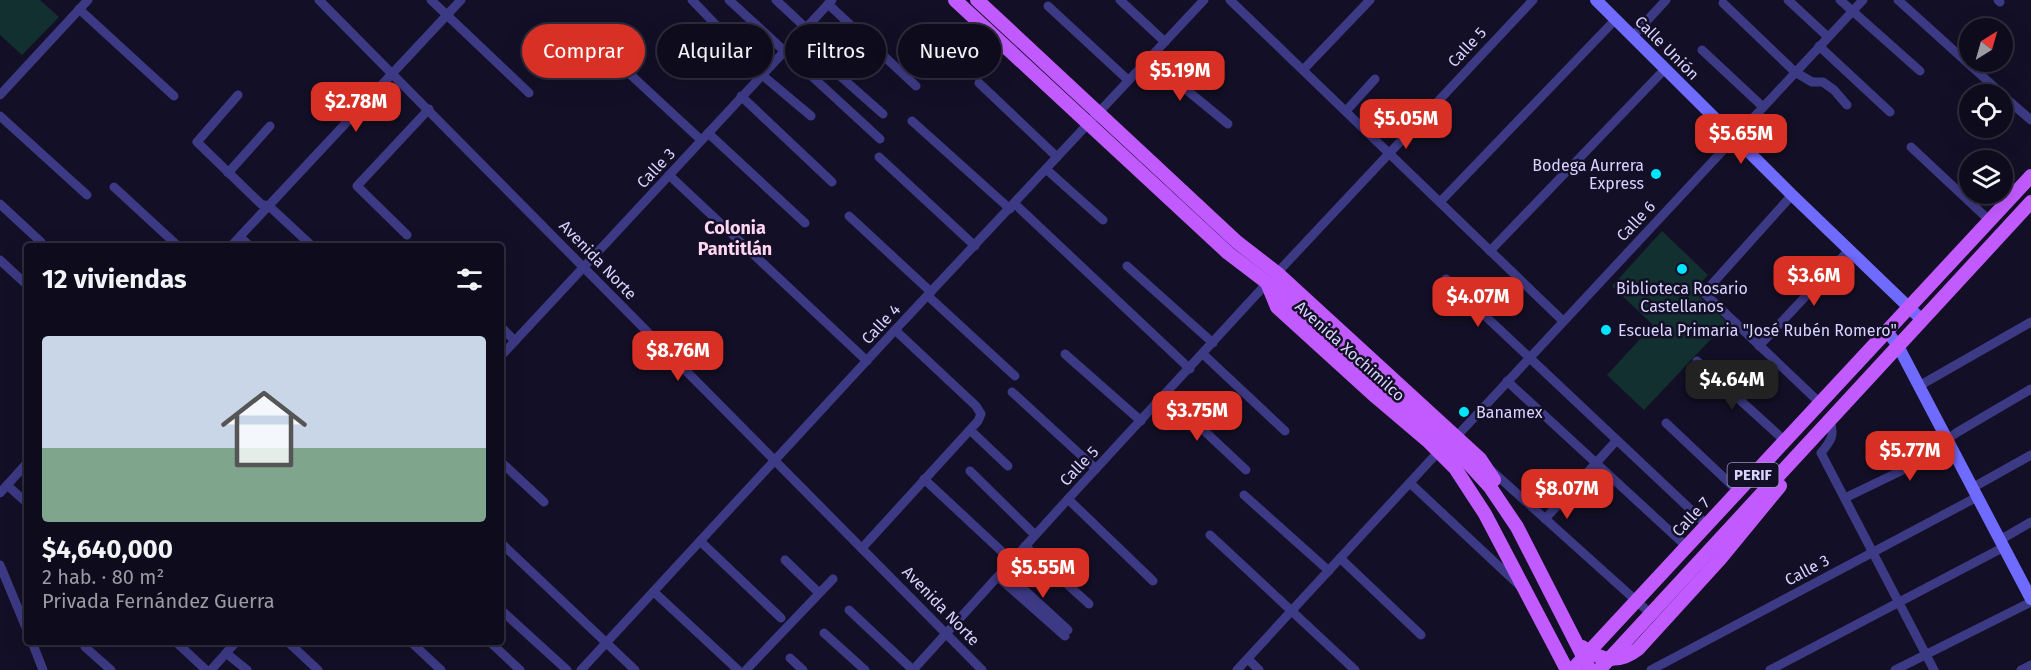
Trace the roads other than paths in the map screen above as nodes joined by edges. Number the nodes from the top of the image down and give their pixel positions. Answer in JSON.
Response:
{"nodes":[{"id":1,"x":88,"y":0,"type":"edge"},
{"id":2,"x":320,"y":0,"type":"edge"},
{"id":3,"x":431,"y":0,"type":"edge"},
{"id":4,"x":461,"y":0,"type":"edge"},
{"id":5,"x":692,"y":0,"type":"edge"},
{"id":6,"x":729,"y":0,"type":"edge"},
{"id":7,"x":776,"y":0,"type":"edge"},
{"id":8,"x":955,"y":0,"type":"edge"},
{"id":9,"x":978,"y":0,"type":"edge"},
{"id":10,"x":1120,"y":0,"type":"edge"},
{"id":11,"x":1204,"y":0,"type":"edge"},
{"id":12,"x":1230,"y":0,"type":"edge"},
{"id":13,"x":1370,"y":0,"type":"edge"},
{"id":14,"x":1533,"y":0,"type":"edge"},
{"id":15,"x":1596,"y":0,"type":"edge"},
{"id":16,"x":1666,"y":0,"type":"edge"},
{"id":17,"x":1788,"y":0,"type":"edge"},
{"id":18,"x":1840,"y":0,"type":"edge"},
{"id":19,"x":1863,"y":0,"type":"edge"},
{"id":20,"x":1898,"y":0,"type":"edge"},
{"id":21,"x":830,"y":2,"type":"edge"},
{"id":22,"x":1723,"y":3,"type":"dead end"},
{"id":23,"x":1048,"y":6,"type":"dead end"},
{"id":24,"x":79,"y":9,"type":"junction"},
{"id":25,"x":1852,"y":12,"type":"junction"},
{"id":26,"x":447,"y":15,"type":"junction"},
{"id":27,"x":1615,"y":20,"type":"junction"},
{"id":28,"x":715,"y":24,"type":"edge"},
{"id":29,"x":802,"y":24,"type":"edge"},
{"id":30,"x":810,"y":24,"type":"edge"},
{"id":31,"x":1632,"y":37,"type":"junction"},
{"id":32,"x":1828,"y":37,"type":"junction"},
{"id":33,"x":1165,"y":42,"type":"junction"},
{"id":34,"x":1819,"y":46,"type":"junction"},
{"id":35,"x":1702,"y":50,"type":"dead end"},
{"id":36,"x":784,"y":51,"type":"junction"},
{"id":37,"x":1149,"y":59,"type":"junction"},
{"id":38,"x":773,"y":64,"type":"edge"},
{"id":39,"x":1665,"y":69,"type":"junction"},
{"id":40,"x":1303,"y":70,"type":"junction"},
{"id":41,"x":1920,"y":71,"type":"dead end"},
{"id":42,"x":1795,"y":72,"type":"junction"},
{"id":43,"x":393,"y":74,"type":"junction"},
{"id":44,"x":636,"y":78,"type":"edge"},
{"id":45,"x":760,"y":78,"type":"edge"},
{"id":46,"x":766,"y":78,"type":"edge"},
{"id":47,"x":842,"y":78,"type":"edge"},
{"id":48,"x":1375,"y":79,"type":"dead end"},
{"id":49,"x":1128,"y":80,"type":"junction"},
{"id":50,"x":979,"y":83,"type":"dead end"},
{"id":51,"x":1990,"y":84,"type":"edge"},
{"id":52,"x":916,"y":86,"type":"dead end"},
{"id":53,"x":529,"y":93,"type":"dead end"},
{"id":54,"x":0,"y":95,"type":"edge"},
{"id":55,"x":238,"y":95,"type":"dead end"},
{"id":56,"x":174,"y":96,"type":"dead end"},
{"id":57,"x":741,"y":96,"type":"junction"},
{"id":58,"x":2013,"y":104,"type":"edge"},
{"id":59,"x":1847,"y":105,"type":"dead end"},
{"id":60,"x":1762,"y":106,"type":"junction"},
{"id":61,"x":429,"y":108,"type":"junction"},
{"id":62,"x":1346,"y":111,"type":"junction"},
{"id":63,"x":1890,"y":112,"type":"dead end"},
{"id":64,"x":883,"y":114,"type":"dead end"},
{"id":65,"x":1099,"y":114,"type":"junction"},
{"id":66,"x":0,"y":116,"type":"edge"},
{"id":67,"x":811,"y":116,"type":"dead end"},
{"id":68,"x":2031,"y":120,"type":"edge"},
{"id":69,"x":912,"y":121,"type":"dead end"},
{"id":70,"x":1228,"y":124,"type":"dead end"},
{"id":71,"x":1088,"y":125,"type":"junction"},
{"id":72,"x":270,"y":126,"type":"dead end"},
{"id":73,"x":704,"y":137,"type":"junction"},
{"id":74,"x":1734,"y":138,"type":"junction"},
{"id":75,"x":880,"y":139,"type":"dead end"},
{"id":76,"x":1911,"y":147,"type":"dead end"},
{"id":77,"x":1389,"y":152,"type":"junction"},
{"id":78,"x":879,"y":157,"type":"dead end"},
{"id":79,"x":1057,"y":157,"type":"junction"},
{"id":80,"x":1046,"y":169,"type":"junction"},
{"id":81,"x":228,"y":173,"type":"junction"},
{"id":82,"x":669,"y":175,"type":"junction"},
{"id":83,"x":2031,"y":176,"type":"edge"},
{"id":84,"x":832,"y":182,"type":"dead end"},
{"id":85,"x":114,"y":187,"type":"dead end"},
{"id":86,"x":87,"y":195,"type":"dead end"},
{"id":87,"x":1792,"y":195,"type":"junction"},
{"id":88,"x":1440,"y":202,"type":"junction"},
{"id":89,"x":2031,"y":202,"type":"edge"},
{"id":90,"x":0,"y":204,"type":"edge"},
{"id":91,"x":269,"y":206,"type":"junction"},
{"id":92,"x":1012,"y":207,"type":"junction"},
{"id":93,"x":849,"y":216,"type":"dead end"},
{"id":94,"x":1103,"y":220,"type":"dead end"},
{"id":95,"x":1989,"y":220,"type":"junction"},
{"id":96,"x":805,"y":224,"type":"dead end"},
{"id":97,"x":406,"y":235,"type":"dead end"},
{"id":98,"x":240,"y":237,"type":"junction"},
{"id":99,"x":41,"y":242,"type":"dead end"},
{"id":100,"x":175,"y":243,"type":"edge"},
{"id":101,"x":234,"y":243,"type":"edge"},
{"id":102,"x":247,"y":243,"type":"edge"},
{"id":103,"x":309,"y":243,"type":"edge"},
{"id":104,"x":975,"y":246,"type":"junction"},
{"id":105,"x":1849,"y":250,"type":"junction"},
{"id":106,"x":1490,"y":252,"type":"junction"},
{"id":107,"x":0,"y":260,"type":"edge"},
{"id":108,"x":1127,"y":266,"type":"dead end"},
{"id":109,"x":584,"y":267,"type":"junction"},
{"id":110,"x":1272,"y":278,"type":"junction"},
{"id":111,"x":1446,"y":279,"type":"dead end"},
{"id":112,"x":24,"y":282,"type":"edge"},
{"id":113,"x":929,"y":294,"type":"junction"},
{"id":114,"x":1908,"y":308,"type":"junction"},
{"id":115,"x":1922,"y":320,"type":"junction"},
{"id":116,"x":1563,"y":321,"type":"junction"},
{"id":117,"x":2031,"y":322,"type":"edge"},
{"id":118,"x":504,"y":330,"type":"edge"},
{"id":119,"x":895,"y":330,"type":"junction"},
{"id":120,"x":1887,"y":331,"type":"junction"},
{"id":121,"x":515,"y":340,"type":"junction"},
{"id":122,"x":1213,"y":342,"type":"junction"},
{"id":123,"x":1759,"y":346,"type":"junction"},
{"id":124,"x":1898,"y":346,"type":"junction"},
{"id":125,"x":504,"y":353,"type":"edge"},
{"id":126,"x":1065,"y":354,"type":"dead end"},
{"id":127,"x":1203,"y":354,"type":"junction"},
{"id":128,"x":1529,"y":358,"type":"junction"},
{"id":129,"x":867,"y":361,"type":"junction"},
{"id":130,"x":1697,"y":361,"type":"dead end"},
{"id":131,"x":1190,"y":369,"type":"junction"},
{"id":132,"x":1015,"y":376,"type":"dead end"},
{"id":133,"x":1507,"y":381,"type":"junction"},
{"id":134,"x":1919,"y":386,"type":"junction"},
{"id":135,"x":2031,"y":389,"type":"edge"},
{"id":136,"x":1012,"y":392,"type":"dead end"},
{"id":137,"x":1166,"y":395,"type":"junction"},
{"id":138,"x":1820,"y":403,"type":"junction"},
{"id":139,"x":1830,"y":420,"type":"junction"},
{"id":140,"x":1141,"y":421,"type":"junction"},
{"id":141,"x":1666,"y":423,"type":"dead end"},
{"id":142,"x":970,"y":430,"type":"junction"},
{"id":143,"x":1286,"y":430,"type":"dead end"},
{"id":144,"x":1456,"y":437,"type":"junction"},
{"id":145,"x":1947,"y":440,"type":"junction"},
{"id":146,"x":1616,"y":441,"type":"junction"},
{"id":147,"x":1785,"y":441,"type":"junction"},
{"id":148,"x":1439,"y":451,"type":"junction"},
{"id":149,"x":1797,"y":455,"type":"junction"},
{"id":150,"x":2031,"y":455,"type":"edge"},
{"id":151,"x":1480,"y":459,"type":"junction"},
{"id":152,"x":775,"y":461,"type":"junction"},
{"id":153,"x":1595,"y":464,"type":"junction"},
{"id":154,"x":504,"y":465,"type":"edge"},
{"id":155,"x":1008,"y":466,"type":"dead end"},
{"id":156,"x":24,"y":467,"type":"edge"},
{"id":157,"x":1096,"y":470,"type":"junction"},
{"id":158,"x":1246,"y":470,"type":"dead end"},
{"id":159,"x":970,"y":471,"type":"dead end"},
{"id":160,"x":924,"y":479,"type":"junction"},
{"id":161,"x":1410,"y":483,"type":"junction"},
{"id":162,"x":7,"y":485,"type":"junction"},
{"id":163,"x":1738,"y":490,"type":"junction"},
{"id":164,"x":1975,"y":492,"type":"junction"},
{"id":165,"x":0,"y":493,"type":"edge"},
{"id":166,"x":1244,"y":495,"type":"dead end"},
{"id":167,"x":1845,"y":498,"type":"junction"},
{"id":168,"x":1068,"y":499,"type":"junction"},
{"id":169,"x":24,"y":500,"type":"edge"},
{"id":170,"x":544,"y":502,"type":"dead end"},
{"id":171,"x":1545,"y":519,"type":"junction"},
{"id":172,"x":2031,"y":522,"type":"edge"},
{"id":173,"x":1707,"y":525,"type":"junction"},
{"id":174,"x":1035,"y":534,"type":"junction"},
{"id":175,"x":1210,"y":535,"type":"dead end"},
{"id":176,"x":700,"y":541,"type":"junction"},
{"id":177,"x":2002,"y":544,"type":"junction"},
{"id":178,"x":504,"y":546,"type":"edge"},
{"id":179,"x":1025,"y":546,"type":"junction"},
{"id":180,"x":1686,"y":546,"type":"junction"},
{"id":181,"x":863,"y":547,"type":"junction"},
{"id":182,"x":1872,"y":551,"type":"junction"},
{"id":183,"x":1340,"y":558,"type":"junction"},
{"id":184,"x":785,"y":560,"type":"dead end"},
{"id":185,"x":1012,"y":561,"type":"junction"},
{"id":186,"x":0,"y":565,"type":"edge"},
{"id":187,"x":1329,"y":571,"type":"junction"},
{"id":188,"x":1000,"y":574,"type":"junction"},
{"id":189,"x":833,"y":579,"type":"dead end"},
{"id":190,"x":1153,"y":581,"type":"dead end"},
{"id":191,"x":654,"y":592,"type":"junction"},
{"id":192,"x":819,"y":593,"type":"junction"},
{"id":193,"x":1528,"y":593,"type":"junction"},
{"id":194,"x":2030,"y":595,"type":"edge"},
{"id":195,"x":1636,"y":600,"type":"junction"},
{"id":196,"x":1899,"y":602,"type":"junction"},
{"id":197,"x":1089,"y":604,"type":"dead end"},
{"id":198,"x":849,"y":610,"type":"dead end"},
{"id":199,"x":1292,"y":612,"type":"junction"},
{"id":200,"x":504,"y":613,"type":"edge"},
{"id":201,"x":1651,"y":614,"type":"junction"},
{"id":202,"x":781,"y":618,"type":"dead end"},
{"id":203,"x":24,"y":623,"type":"edge"},
{"id":204,"x":1573,"y":627,"type":"junction"},
{"id":205,"x":946,"y":632,"type":"junction"},
{"id":206,"x":824,"y":633,"type":"dead end"},
{"id":207,"x":1066,"y":633,"type":"dead end"},
{"id":208,"x":1421,"y":635,"type":"dead end"},
{"id":209,"x":1551,"y":638,"type":"junction"},
{"id":210,"x":607,"y":643,"type":"junction"},
{"id":211,"x":1577,"y":643,"type":"junction"},
{"id":212,"x":33,"y":645,"type":"edge"},
{"id":213,"x":179,"y":645,"type":"edge"},
{"id":214,"x":291,"y":645,"type":"edge"},
{"id":215,"x":414,"y":645,"type":"edge"},
{"id":216,"x":493,"y":645,"type":"edge"},
{"id":217,"x":231,"y":646,"type":"edge"},
{"id":218,"x":85,"y":647,"type":"dead end"},
{"id":219,"x":1618,"y":650,"type":"junction"},
{"id":220,"x":1586,"y":654,"type":"junction"},
{"id":221,"x":1926,"y":654,"type":"junction"},
{"id":222,"x":790,"y":658,"type":"dead end"},
{"id":223,"x":1248,"y":659,"type":"junction"},
{"id":224,"x":2031,"y":665,"type":"edge"},
{"id":225,"x":43,"y":670,"type":"edge"},
{"id":226,"x":111,"y":670,"type":"edge"},
{"id":227,"x":206,"y":670,"type":"edge"},
{"id":228,"x":211,"y":670,"type":"edge"},
{"id":229,"x":247,"y":670,"type":"edge"},
{"id":230,"x":318,"y":670,"type":"edge"},
{"id":231,"x":441,"y":670,"type":"edge"},
{"id":232,"x":520,"y":670,"type":"edge"},
{"id":233,"x":567,"y":670,"type":"edge"},
{"id":234,"x":581,"y":670,"type":"edge"},
{"id":235,"x":635,"y":670,"type":"edge"},
{"id":236,"x":738,"y":670,"type":"edge"},
{"id":237,"x":746,"y":670,"type":"edge"},
{"id":238,"x":803,"y":670,"type":"edge"},
{"id":239,"x":865,"y":670,"type":"edge"},
{"id":240,"x":913,"y":670,"type":"edge"},
{"id":241,"x":982,"y":670,"type":"edge"},
{"id":242,"x":1237,"y":670,"type":"edge"},
{"id":243,"x":1259,"y":670,"type":"edge"},
{"id":244,"x":1355,"y":670,"type":"edge"},
{"id":245,"x":1567,"y":670,"type":"edge"},
{"id":246,"x":1572,"y":670,"type":"edge"},
{"id":247,"x":1577,"y":670,"type":"edge"},
{"id":248,"x":1595,"y":670,"type":"edge"},
{"id":249,"x":1611,"y":670,"type":"edge"},
{"id":250,"x":1651,"y":670,"type":"edge"},
{"id":251,"x":1770,"y":670,"type":"edge"},
{"id":252,"x":1895,"y":670,"type":"edge"},
{"id":253,"x":1934,"y":670,"type":"edge"},
{"id":254,"x":2021,"y":670,"type":"edge"}],
"edges":[{"from":1,"to":24,"type":"street"},
{"from":2,"to":43,"type":"street","name":"Avenida Norte"},
{"from":3,"to":26,"type":"street"},
{"from":4,"to":26,"type":"street"},
{"from":5,"to":28,"type":"street"},
{"from":6,"to":36,"type":"street"},
{"from":7,"to":29,"type":"street"},
{"from":8,"to":71,"type":"main road","name":"Avenida Xochimilco"},
{"from":9,"to":65,"type":"main road","name":"Avenida Xochimilco"},
{"from":10,"to":33,"type":"street"},
{"from":11,"to":33,"type":"street","name":"Calle 4"},
{"from":12,"to":40,"type":"street"},
{"from":13,"to":40,"type":"street"},
{"from":14,"to":77,"type":"street","name":"Calle 5"},
{"from":15,"to":27,"type":"street","name":"Calle Unión"},
{"from":16,"to":31,"type":"street"},
{"from":17,"to":32,"type":"street"},
{"from":18,"to":25,"type":"street"},
{"from":19,"to":25,"type":"street","name":"Calle 6"},
{"from":20,"to":51,"type":"street"},
{"from":21,"to":30,"type":"street","name":"Calle 3"},
{"from":21,"to":52,"type":"street"},
{"from":22,"to":42,"type":"street"},
{"from":23,"to":49,"type":"street"},
{"from":24,"to":54,"type":"street"},
{"from":24,"to":56,"type":"street"},
{"from":25,"to":32,"type":"street","name":"Calle 6"},
{"from":25,"to":41,"type":"street"},
{"from":26,"to":43,"type":"street"},
{"from":26,"to":53,"type":"street"},
{"from":27,"to":31,"type":"street","name":"Calle Unión"},
{"from":27,"to":88,"type":"street"},
{"from":31,"to":39,"type":"street","name":"Calle Unión"},
{"from":32,"to":34,"type":"street","name":"Calle 6"},
{"from":33,"to":37,"type":"street","name":"Calle 4"},
{"from":34,"to":42,"type":"street","name":"Calle 6"},
{"from":34,"to":63,"type":"street"},
{"from":35,"to":60,"type":"street"},
{"from":36,"to":38,"type":"street","name":"Calle 3"},
{"from":36,"to":75,"type":"street"},
{"from":37,"to":49,"type":"street","name":"Calle 4"},
{"from":37,"to":70,"type":"street"},
{"from":39,"to":74,"type":"street","name":"Calle Unión"},
{"from":39,"to":106,"type":"street"},
{"from":40,"to":62,"type":"street"},
{"from":42,"to":59,"type":"street"},
{"from":42,"to":60,"type":"street","name":"Calle 6"},
{"from":43,"to":61,"type":"street","name":"Avenida Norte"},
{"from":43,"to":91,"type":"street"},
{"from":44,"to":73,"type":"street"},
{"from":45,"to":57,"type":"street","name":"Calle 3"},
{"from":46,"to":67,"type":"street"},
{"from":47,"to":64,"type":"street"},
{"from":48,"to":62,"type":"street"},
{"from":49,"to":65,"type":"street","name":"Calle 4"},
{"from":50,"to":79,"type":"street"},
{"from":55,"to":81,"type":"street"},
{"from":57,"to":73,"type":"street","name":"Calle 3"},
{"from":57,"to":84,"type":"street"},
{"from":58,"to":68,"type":"street"},
{"from":60,"to":74,"type":"street","name":"Calle 6"},
{"from":61,"to":97,"type":"street"},
{"from":61,"to":109,"type":"street","name":"Avenida Norte"},
{"from":62,"to":77,"type":"street"},
{"from":65,"to":71,"type":"street","name":"Calle 4"},
{"from":65,"to":110,"type":"main road","name":"Avenida Xochimilco"},
{"from":66,"to":86,"type":"street"},
{"from":69,"to":92,"type":"street"},
{"from":71,"to":79,"type":"street","name":"Calle 4"},
{"from":71,"to":110,"type":"main road","name":"Avenida Xochimilco"},
{"from":72,"to":81,"type":"street"},
{"from":73,"to":82,"type":"street","name":"Calle 3"},
{"from":73,"to":96,"type":"street"},
{"from":74,"to":87,"type":"street","name":"Calle Unión"},
{"from":74,"to":116,"type":"street","name":"Calle 6"},
{"from":76,"to":95,"type":"street"},
{"from":77,"to":88,"type":"street"},
{"from":77,"to":110,"type":"street","name":"Calle 5"},
{"from":78,"to":104,"type":"street"},
{"from":79,"to":80,"type":"street","name":"Calle 4"},
{"from":80,"to":92,"type":"street","name":"Calle 4"},
{"from":80,"to":94,"type":"street"},
{"from":81,"to":91,"type":"street"},
{"from":82,"to":109,"type":"street","name":"Calle 3"},
{"from":82,"to":129,"type":"street"},
{"from":83,"to":95,"type":"main road","name":"Calle 7","number":"PERIF"},
{"from":85,"to":100,"type":"street"},
{"from":87,"to":105,"type":"street","name":"Calle Unión"},
{"from":87,"to":123,"type":"street"},
{"from":88,"to":106,"type":"street"},
{"from":89,"to":115,"type":"main road","number":"PERIF"},
{"from":90,"to":99,"type":"street"},
{"from":91,"to":98,"type":"street"},
{"from":91,"to":103,"type":"street"},
{"from":92,"to":104,"type":"street","name":"Calle 4"},
{"from":92,"to":131,"type":"street"},
{"from":93,"to":113,"type":"street"},
{"from":95,"to":114,"type":"main road","name":"Calle 7","number":"PERIF"},
{"from":98,"to":101,"type":"street"},
{"from":98,"to":102,"type":"street"},
{"from":104,"to":113,"type":"street","name":"Calle 4"},
{"from":105,"to":114,"type":"street","name":"Calle Unión"},
{"from":105,"to":123,"type":"street"},
{"from":106,"to":116,"type":"street"},
{"from":107,"to":112,"type":"street"},
{"from":108,"to":122,"type":"street"},
{"from":109,"to":121,"type":"street","name":"Calle 3"},
{"from":109,"to":152,"type":"street","name":"Avenida Norte"},
{"from":110,"to":122,"type":"street","name":"Calle 5"},
{"from":110,"to":144,"type":"main road","name":"Avenida Xochimilco"},
{"from":110,"to":148,"type":"main road","name":"Avenida Xochimilco"},
{"from":110,"to":211,"type":"main road"},
{"from":111,"to":128,"type":"street"},
{"from":113,"to":119,"type":"street","name":"Calle 4"},
{"from":113,"to":132,"type":"street"},
{"from":114,"to":115,"type":"street","name":"Calle Unión"},
{"from":114,"to":120,"type":"main road","name":"Calle 7","number":"PERIF"},
{"from":115,"to":124,"type":"main road","number":"PERIF"},
{"from":116,"to":128,"type":"street","name":"Calle 6"},
{"from":117,"to":134,"type":"street"},
{"from":118,"to":121,"type":"street"},
{"from":119,"to":129,"type":"street","name":"Calle 4"},
{"from":119,"to":142,"type":"street"},
{"from":120,"to":124,"type":"street"},
{"from":120,"to":138,"type":"main road","name":"Calle 7","number":"PERIF"},
{"from":121,"to":125,"type":"street","name":"Calle 3"},
{"from":122,"to":127,"type":"street","name":"Calle 5"},
{"from":123,"to":138,"type":"street"},
{"from":124,"to":134,"type":"street"},
{"from":124,"to":139,"type":"main road","number":"PERIF"},
{"from":126,"to":140,"type":"street"},
{"from":127,"to":131,"type":"street","name":"Calle 5"},
{"from":127,"to":143,"type":"street"},
{"from":128,"to":133,"type":"street","name":"Calle 6"},
{"from":128,"to":146,"type":"street"},
{"from":129,"to":152,"type":"street","name":"Calle 4"},
{"from":130,"to":147,"type":"street"},
{"from":131,"to":137,"type":"street","name":"Calle 5"},
{"from":133,"to":144,"type":"street","name":"Calle 6"},
{"from":133,"to":153,"type":"street"},
{"from":134,"to":145,"type":"street"},
{"from":135,"to":145,"type":"street"},
{"from":136,"to":157,"type":"street"},
{"from":137,"to":140,"type":"street","name":"Calle 5"},
{"from":137,"to":158,"type":"street"},
{"from":138,"to":147,"type":"main road","name":"Calle 7","number":"PERIF"},
{"from":139,"to":149,"type":"main road","number":"PERIF"},
{"from":139,"to":167,"type":"street"},
{"from":140,"to":157,"type":"street","name":"Calle 5"},
{"from":141,"to":163,"type":"street"},
{"from":142,"to":155,"type":"street"},
{"from":142,"to":160,"type":"street"},
{"from":144,"to":151,"type":"main road","name":"Avenida Xochimilco"},
{"from":144,"to":247,"type":"main road"},
{"from":145,"to":164,"type":"street"},
{"from":145,"to":167,"type":"street"},
{"from":146,"to":153,"type":"street"},
{"from":146,"to":173,"type":"street"},
{"from":147,"to":163,"type":"main road","name":"Calle 7","number":"PERIF"},
{"from":148,"to":161,"type":"street"},
{"from":148,"to":193,"type":"main road","name":"Avenida Xochimilco"},
{"from":149,"to":201,"type":"main road","number":"PERIF"},
{"from":149,"to":211,"type":"main road"},
{"from":150,"to":164,"type":"street","name":"Calle 3"},
{"from":151,"to":171,"type":"street","name":"Avenida Xochimilco"},
{"from":151,"to":204,"type":"main road","name":"Avenida Xochimilco"},
{"from":152,"to":176,"type":"street","name":"Calle 4"},
{"from":152,"to":181,"type":"street","name":"Avenida Norte"},
{"from":153,"to":171,"type":"street"},
{"from":153,"to":180,"type":"street"},
{"from":154,"to":170,"type":"street"},
{"from":156,"to":162,"type":"street"},
{"from":157,"to":168,"type":"street","name":"Calle 5"},
{"from":159,"to":174,"type":"street"},
{"from":160,"to":181,"type":"street"},
{"from":160,"to":185,"type":"street"},
{"from":161,"to":183,"type":"street"},
{"from":161,"to":193,"type":"street"},
{"from":162,"to":165,"type":"street"},
{"from":162,"to":169,"type":"street"},
{"from":163,"to":173,"type":"main road","name":"Calle 7","number":"PERIF"},
{"from":164,"to":177,"type":"street"},
{"from":164,"to":182,"type":"street","name":"Calle 3"},
{"from":166,"to":187,"type":"street"},
{"from":167,"to":182,"type":"street"},
{"from":168,"to":174,"type":"street","name":"Calle 5"},
{"from":168,"to":190,"type":"street"},
{"from":171,"to":195,"type":"street","name":"Avenida Xochimilco"},
{"from":172,"to":177,"type":"street"},
{"from":173,"to":180,"type":"main road","name":"Calle 7","number":"PERIF"},
{"from":174,"to":179,"type":"street","name":"Calle 5"},
{"from":175,"to":199,"type":"street"},
{"from":176,"to":191,"type":"street","name":"Calle 4"},
{"from":176,"to":202,"type":"street"},
{"from":177,"to":194,"type":"street"},
{"from":177,"to":196,"type":"street"},
{"from":178,"to":210,"type":"street"},
{"from":179,"to":185,"type":"street","name":"Calle 5"},
{"from":179,"to":197,"type":"street"},
{"from":180,"to":195,"type":"main road","name":"Calle 7","number":"PERIF"},
{"from":181,"to":205,"type":"street","name":"Avenida Norte"},
{"from":182,"to":196,"type":"street"},
{"from":182,"to":250,"type":"street","name":"Calle 3"},
{"from":183,"to":187,"type":"street"},
{"from":183,"to":208,"type":"street"},
{"from":184,"to":192,"type":"street"},
{"from":185,"to":188,"type":"street","name":"Calle 5"},
{"from":186,"to":203,"type":"street"},
{"from":187,"to":199,"type":"street"},
{"from":188,"to":205,"type":"street","name":"Calle 5"},
{"from":188,"to":207,"type":"street"},
{"from":189,"to":192,"type":"street"},
{"from":191,"to":210,"type":"street","name":"Calle 4"},
{"from":191,"to":236,"type":"street"},
{"from":192,"to":237,"type":"street"},
{"from":193,"to":209,"type":"main road","name":"Avenida Xochimilco"},
{"from":194,"to":221,"type":"street"},
{"from":195,"to":201,"type":"street","name":"Avenida Xochimilco"},
{"from":195,"to":220,"type":"main road","name":"Calle 7","number":"PERIF"},
{"from":196,"to":221,"type":"street"},
{"from":196,"to":251,"type":"street"},
{"from":198,"to":240,"type":"street"},
{"from":199,"to":223,"type":"street"},
{"from":199,"to":244,"type":"street"},
{"from":200,"to":233,"type":"street"},
{"from":201,"to":219,"type":"main road","number":"PERIF"},
{"from":204,"to":209,"type":"main road"},
{"from":204,"to":220,"type":"main road","name":"Avenida Xochimilco"},
{"from":205,"to":240,"type":"street","name":"Calle 5"},
{"from":205,"to":241,"type":"street","name":"Avenida Norte"},
{"from":206,"to":239,"type":"street"},
{"from":209,"to":245,"type":"main road","name":"Avenida Xochimilco"},
{"from":210,"to":234,"type":"street","name":"Calle 4"},
{"from":210,"to":235,"type":"street"},
{"from":211,"to":248,"type":"main road"},
{"from":212,"to":225,"type":"street"},
{"from":213,"to":227,"type":"street"},
{"from":214,"to":230,"type":"street"},
{"from":215,"to":231,"type":"street"},
{"from":216,"to":232,"type":"street"},
{"from":217,"to":228,"type":"street"},
{"from":217,"to":229,"type":"street"},
{"from":218,"to":226,"type":"street"},
{"from":219,"to":248,"type":"main road","number":"PERIF"},
{"from":219,"to":249,"type":"main road"},
{"from":220,"to":246,"type":"main road","name":"Calle 7","number":"PERIF"},
{"from":220,"to":248,"type":"main road","name":"Avenida Xochimilco"},
{"from":221,"to":252,"type":"street"},
{"from":221,"to":253,"type":"street"},
{"from":222,"to":238,"type":"street"},
{"from":223,"to":242,"type":"street"},
{"from":223,"to":243,"type":"street"},
{"from":224,"to":254,"type":"street"}]}
